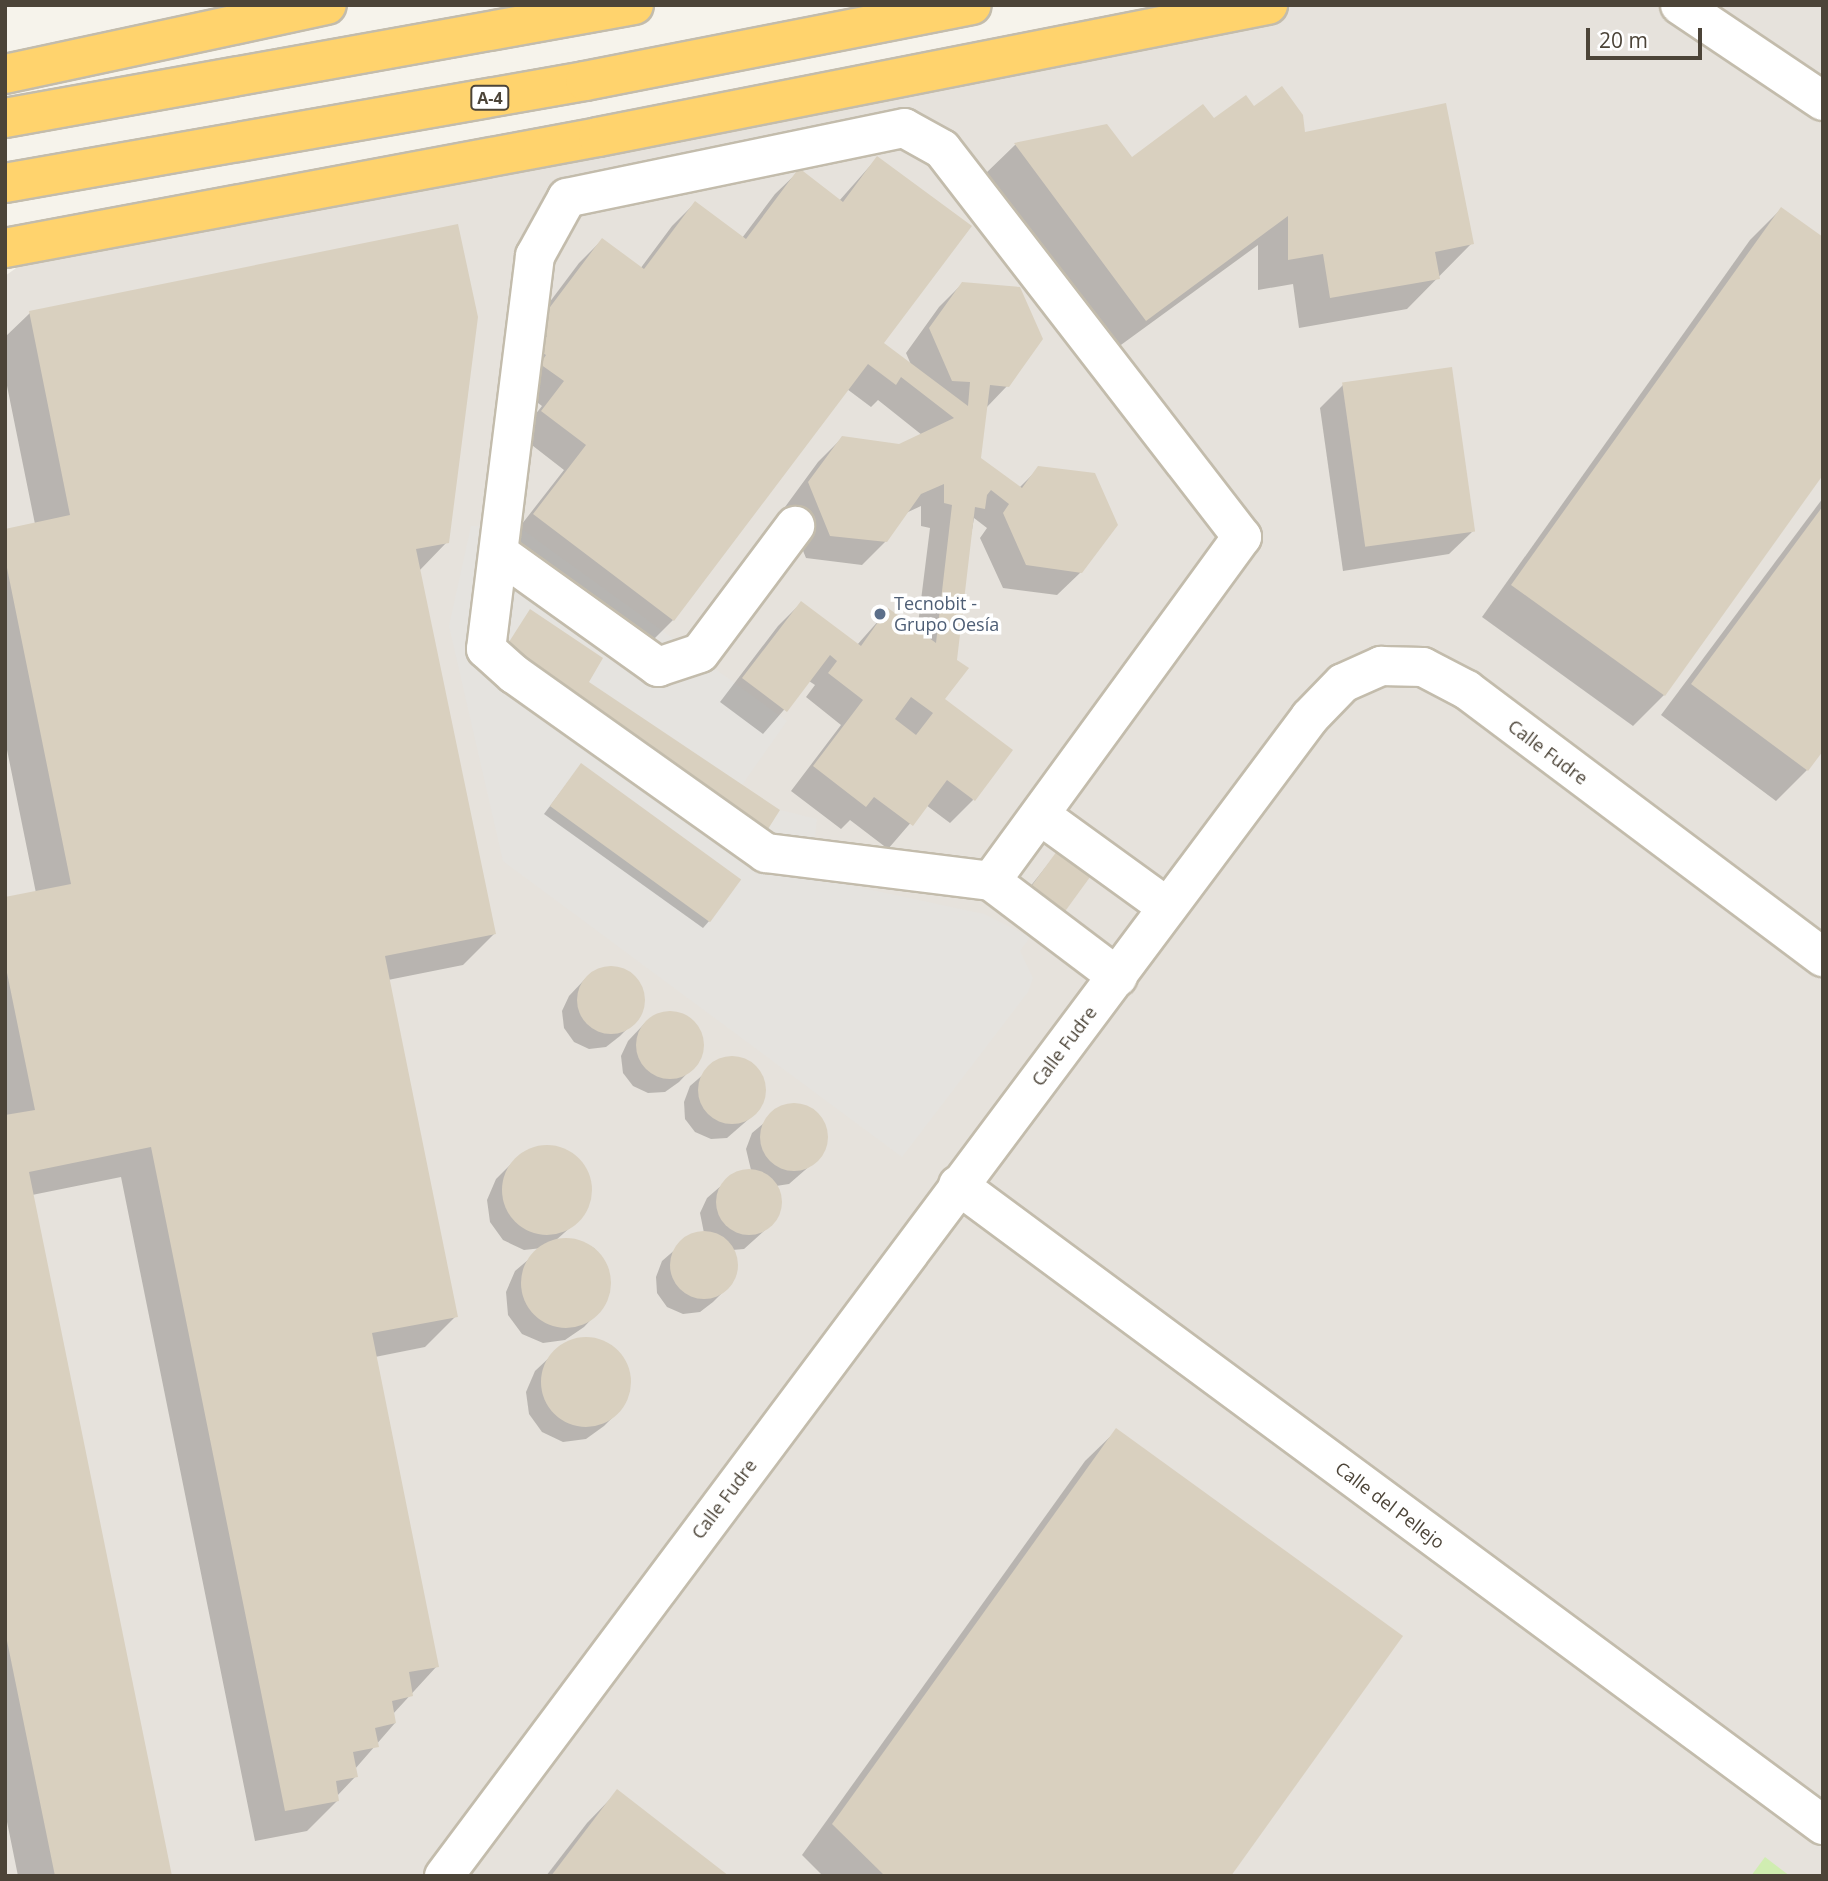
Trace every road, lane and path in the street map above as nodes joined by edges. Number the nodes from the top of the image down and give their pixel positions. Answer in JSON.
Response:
{"nodes":[{"id":1,"x":327,"y":5,"type":"edge"},
{"id":2,"x":635,"y":5,"type":"edge"},
{"id":3,"x":972,"y":5,"type":"edge"},
{"id":4,"x":1268,"y":5,"type":"edge"},
{"id":5,"x":1680,"y":5,"type":"edge"},
{"id":6,"x":1719,"y":5,"type":"edge"},
{"id":7,"x":1744,"y":46,"type":"junction"},
{"id":8,"x":5,"y":74,"type":"edge"},
{"id":9,"x":1823,"y":102,"type":"edge"},
{"id":10,"x":5,"y":118,"type":"edge"},
{"id":11,"x":5,"y":183,"type":"edge"},
{"id":12,"x":5,"y":248,"type":"edge"},
{"id":13,"x":795,"y":526,"type":"dead end"},
{"id":14,"x":499,"y":552,"type":"junction"},
{"id":15,"x":1040,"y":816,"type":"junction"},
{"id":16,"x":991,"y":881,"type":"junction"},
{"id":17,"x":1167,"y":907,"type":"junction"},
{"id":18,"x":1823,"y":957,"type":"edge"},
{"id":19,"x":1118,"y":976,"type":"junction"},
{"id":20,"x":958,"y":1185,"type":"junction"},
{"id":21,"x":1823,"y":1825,"type":"edge"},
{"id":22,"x":444,"y":1876,"type":"edge"}],
"edges":[{"from":1,"to":8,"type":"highway"},
{"from":2,"to":10,"type":"highway"},
{"from":3,"to":11,"type":"highway","number":"A-4"},
{"from":4,"to":12,"type":"highway"},
{"from":5,"to":7,"type":"street"},
{"from":6,"to":7,"type":"street"},
{"from":7,"to":9,"type":"street"},
{"from":13,"to":14,"type":"street"},
{"from":14,"to":15,"type":"street"},
{"from":14,"to":16,"type":"street"},
{"from":15,"to":16,"type":"street"},
{"from":15,"to":17,"type":"street"},
{"from":16,"to":19,"type":"street"},
{"from":17,"to":18,"type":"street","name":"Calle Fudre"},
{"from":17,"to":19,"type":"street","name":"Calle Fudre"},
{"from":19,"to":20,"type":"street","name":"Calle Fudre"},
{"from":20,"to":21,"type":"street","name":"Calle del Pellejo"},
{"from":20,"to":22,"type":"street","name":"Calle Fudre"}]}
